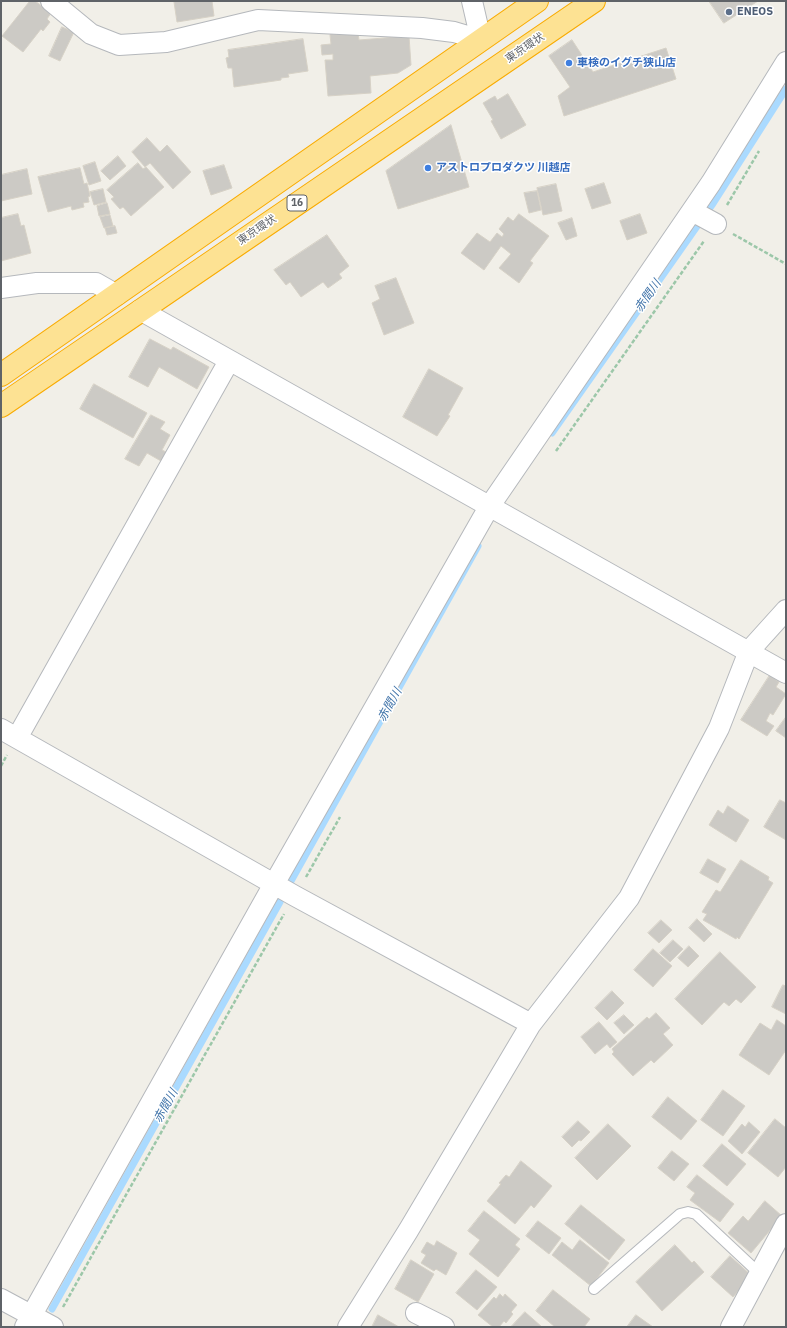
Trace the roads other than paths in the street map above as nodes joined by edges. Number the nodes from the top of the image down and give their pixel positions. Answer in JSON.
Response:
{"nodes":[{"id":1,"x":51,"y":1,"type":"edge"},
{"id":2,"x":472,"y":1,"type":"edge"},
{"id":3,"x":537,"y":1,"type":"edge"},
{"id":4,"x":594,"y":1,"type":"edge"},
{"id":5,"x":481,"y":40,"type":"junction"},
{"id":6,"x":786,"y":62,"type":"edge"},
{"id":7,"x":693,"y":211,"type":"junction"},
{"id":8,"x":714,"y":223,"type":"road end"},
{"id":9,"x":1,"y":288,"type":"edge"},
{"id":10,"x":117,"y":295,"type":"junction"},
{"id":11,"x":140,"y":310,"type":"junction"},
{"id":12,"x":228,"y":361,"type":"junction"},
{"id":13,"x":1,"y":376,"type":"edge"},
{"id":14,"x":1,"y":406,"type":"edge"},
{"id":15,"x":489,"y":507,"type":"junction"},
{"id":16,"x":786,"y":610,"type":"edge"},
{"id":17,"x":749,"y":651,"type":"junction"},
{"id":18,"x":786,"y":673,"type":"edge"},
{"id":19,"x":9,"y":733,"type":"edge"},
{"id":20,"x":274,"y":884,"type":"junction"},
{"id":21,"x":531,"y":1024,"type":"junction"},
{"id":22,"x":786,"y":1224,"type":"edge"},
{"id":23,"x":760,"y":1274,"type":"junction"},
{"id":24,"x":594,"y":1289,"type":"dead end"},
{"id":25,"x":1,"y":1299,"type":"edge"},
{"id":26,"x":416,"y":1313,"type":"dead end"},
{"id":27,"x":28,"y":1321,"type":"edge"},
{"id":28,"x":53,"y":1327,"type":"edge"},
{"id":29,"x":348,"y":1327,"type":"edge"},
{"id":30,"x":444,"y":1327,"type":"edge"},
{"id":31,"x":731,"y":1327,"type":"edge"}],
"edges":[{"from":1,"to":5,"type":"street"},
{"from":2,"to":5,"type":"street"},
{"from":3,"to":5,"type":"highway","number":"16"},
{"from":4,"to":11,"type":"highway","name":"東京環状","number":"16"},
{"from":5,"to":10,"type":"highway","number":"16"},
{"from":6,"to":7,"type":"street"},
{"from":7,"to":8,"type":"street"},
{"from":7,"to":15,"type":"street"},
{"from":9,"to":10,"type":"street"},
{"from":10,"to":13,"type":"highway","number":"16"},
{"from":11,"to":12,"type":"street"},
{"from":11,"to":14,"type":"highway","name":"東京環状","number":"16"},
{"from":12,"to":15,"type":"street"},
{"from":12,"to":19,"type":"street"},
{"from":15,"to":17,"type":"street"},
{"from":15,"to":20,"type":"street"},
{"from":16,"to":17,"type":"street"},
{"from":17,"to":18,"type":"street"},
{"from":17,"to":21,"type":"street"},
{"from":19,"to":20,"type":"street"},
{"from":20,"to":21,"type":"street"},
{"from":20,"to":27,"type":"street"},
{"from":21,"to":29,"type":"street"},
{"from":22,"to":23,"type":"street"},
{"from":23,"to":24,"type":"lane"},
{"from":23,"to":31,"type":"street"},
{"from":25,"to":27,"type":"street"},
{"from":26,"to":30,"type":"street"},
{"from":27,"to":28,"type":"street"}]}
